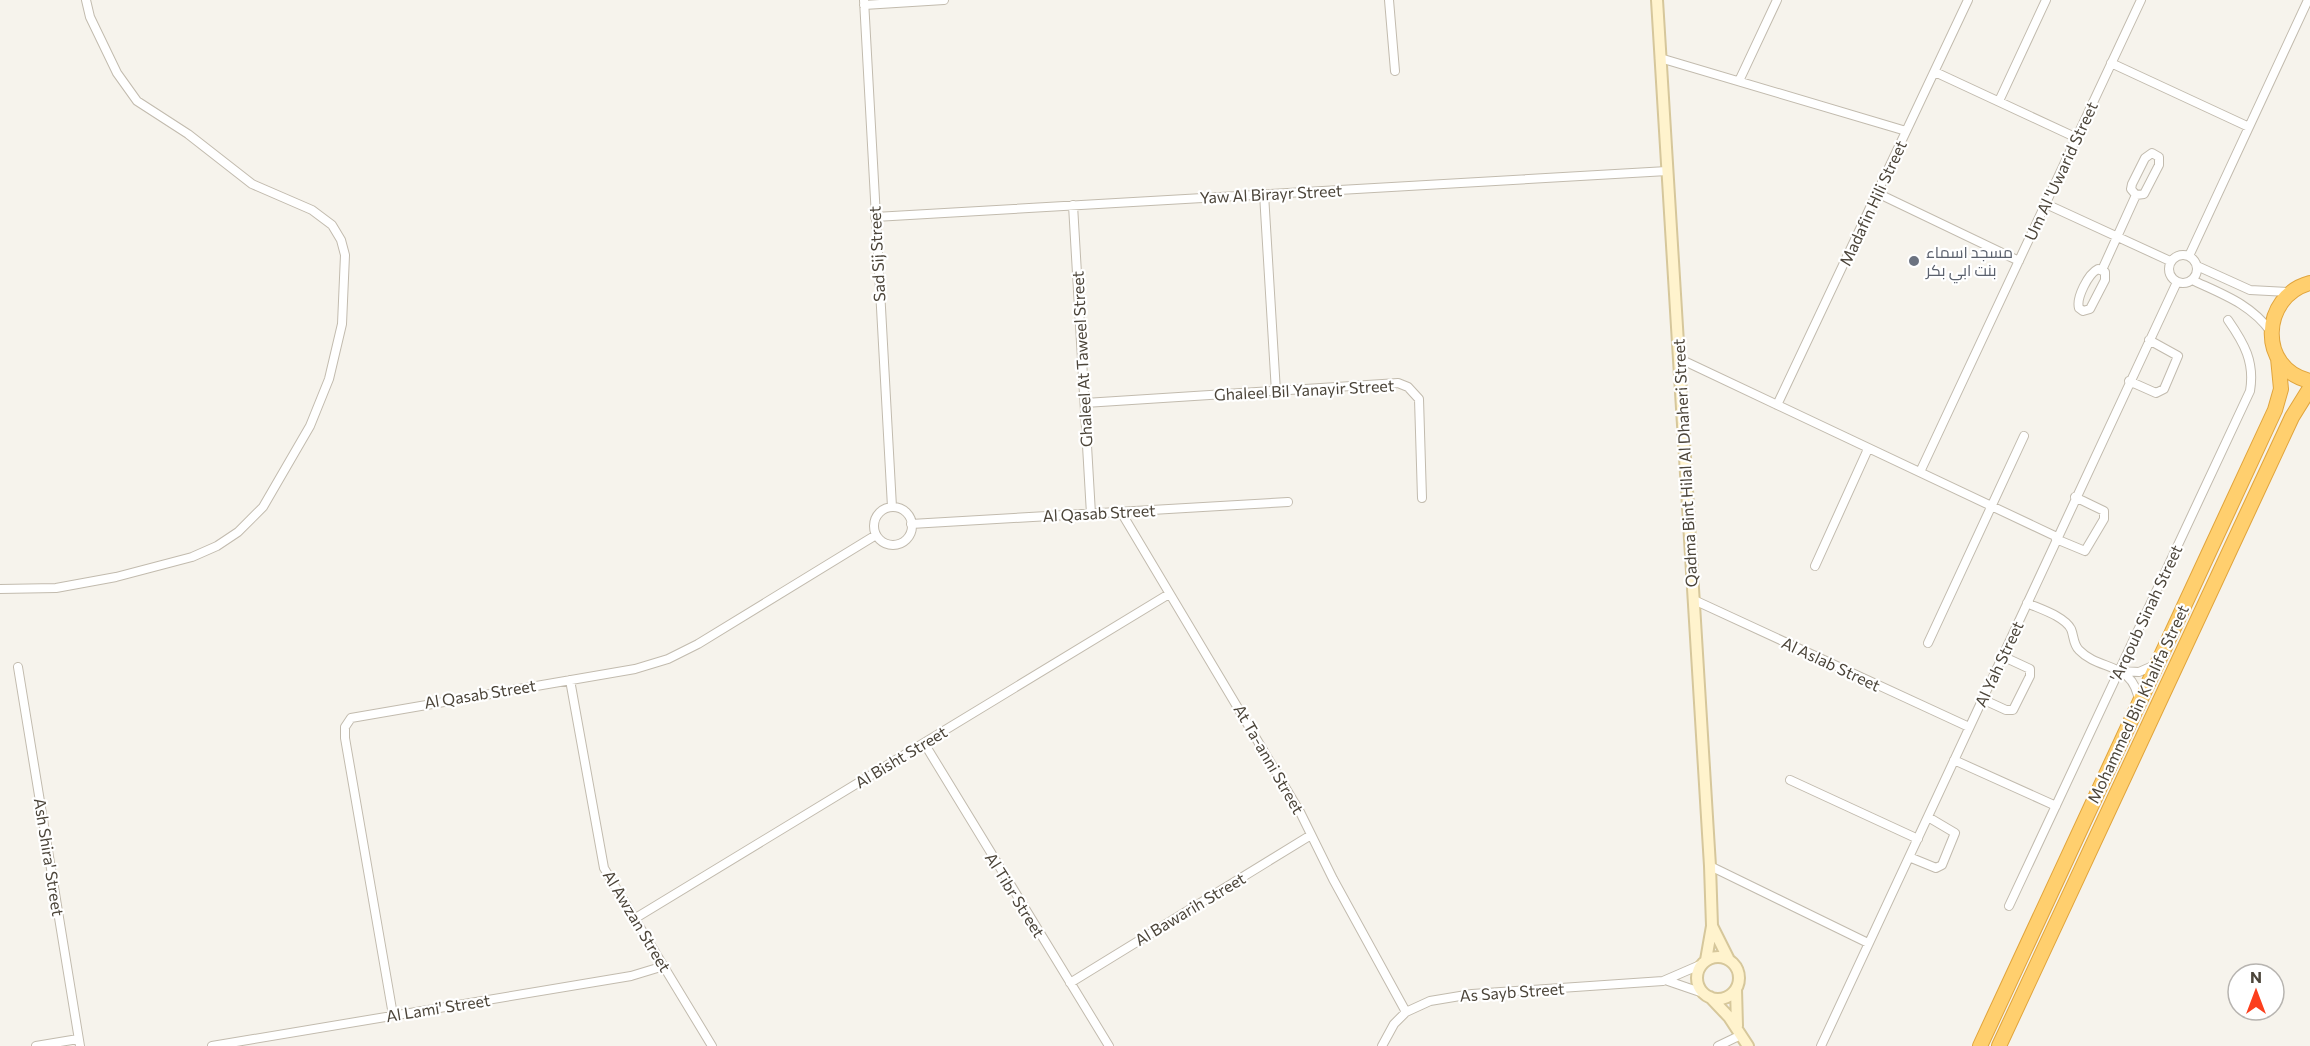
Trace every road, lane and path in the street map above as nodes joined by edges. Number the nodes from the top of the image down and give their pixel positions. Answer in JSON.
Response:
{"nodes":[{"id":1,"x":86,"y":0,"type":"edge"},
{"id":2,"x":944,"y":0,"type":"edge"},
{"id":3,"x":1389,"y":0,"type":"edge"},
{"id":4,"x":1656,"y":0,"type":"edge"},
{"id":5,"x":1777,"y":0,"type":"edge"},
{"id":6,"x":1968,"y":0,"type":"edge"},
{"id":7,"x":2046,"y":0,"type":"edge"},
{"id":8,"x":2141,"y":0,"type":"edge"},
{"id":9,"x":2308,"y":0,"type":"edge"},
{"id":10,"x":864,"y":2,"type":"edge"},
{"id":11,"x":1660,"y":58,"type":"junction"},
{"id":12,"x":2111,"y":63,"type":"junction"},
{"id":13,"x":1395,"y":71,"type":"dead end"},
{"id":14,"x":1935,"y":72,"type":"junction"},
{"id":15,"x":1739,"y":81,"type":"junction"},
{"id":16,"x":1999,"y":101,"type":"junction"},
{"id":17,"x":2249,"y":127,"type":"junction"},
{"id":18,"x":1906,"y":131,"type":"junction"},
{"id":19,"x":2077,"y":138,"type":"junction"},
{"id":20,"x":1667,"y":171,"type":"junction"},
{"id":21,"x":1877,"y":193,"type":"junction"},
{"id":22,"x":1264,"y":194,"type":"junction"},
{"id":23,"x":2136,"y":195,"type":"junction"},
{"id":24,"x":2046,"y":204,"type":"junction"},
{"id":25,"x":1072,"y":205,"type":"junction"},
{"id":26,"x":875,"y":217,"type":"junction"},
{"id":27,"x":2118,"y":237,"type":"junction"},
{"id":28,"x":2189,"y":256,"type":"junction"},
{"id":29,"x":2019,"y":261,"type":"junction"},
{"id":30,"x":2170,"y":261,"type":"junction"},
{"id":31,"x":2197,"y":266,"type":"junction"},
{"id":32,"x":2102,"y":270,"type":"junction"},
{"id":33,"x":2192,"y":280,"type":"junction"},
{"id":34,"x":2177,"y":282,"type":"junction"},
{"id":35,"x":2310,"y":282,"type":"edge"},
{"id":36,"x":2289,"y":292,"type":"junction"},
{"id":37,"x":2228,"y":320,"type":"dead end"},
{"id":38,"x":2271,"y":332,"type":"junction"},
{"id":39,"x":2149,"y":340,"type":"junction"},
{"id":40,"x":2278,"y":358,"type":"junction"},
{"id":41,"x":1680,"y":359,"type":"junction"},
{"id":42,"x":2129,"y":381,"type":"junction"},
{"id":43,"x":2310,"y":381,"type":"edge"},
{"id":44,"x":2310,"y":388,"type":"edge"},
{"id":45,"x":1276,"y":392,"type":"junction"},
{"id":46,"x":1085,"y":403,"type":"junction"},
{"id":47,"x":1777,"y":405,"type":"junction"},
{"id":48,"x":2024,"y":436,"type":"dead end"},
{"id":49,"x":1868,"y":449,"type":"junction"},
{"id":50,"x":1920,"y":472,"type":"junction"},
{"id":51,"x":2075,"y":497,"type":"junction"},
{"id":52,"x":1422,"y":498,"type":"dead end"},
{"id":53,"x":1288,"y":502,"type":"dead end"},
{"id":54,"x":1992,"y":506,"type":"junction"},
{"id":55,"x":892,"y":507,"type":"junction"},
{"id":56,"x":1121,"y":512,"type":"junction"},
{"id":57,"x":1091,"y":513,"type":"junction"},
{"id":58,"x":911,"y":524,"type":"junction"},
{"id":59,"x":876,"y":535,"type":"junction"},
{"id":60,"x":2056,"y":538,"type":"junction"},
{"id":61,"x":1815,"y":566,"type":"dead end"},
{"id":62,"x":0,"y":589,"type":"edge"},
{"id":63,"x":1169,"y":594,"type":"junction"},
{"id":64,"x":1694,"y":600,"type":"junction"},
{"id":65,"x":2027,"y":603,"type":"junction"},
{"id":66,"x":1928,"y":643,"type":"dead end"},
{"id":67,"x":2002,"y":656,"type":"junction"},
{"id":68,"x":2157,"y":664,"type":"junction"},
{"id":69,"x":18,"y":667,"type":"dead end"},
{"id":70,"x":2119,"y":670,"type":"junction"},
{"id":71,"x":570,"y":680,"type":"junction"},
{"id":72,"x":1982,"y":699,"type":"junction"},
{"id":73,"x":2139,"y":703,"type":"junction"},
{"id":74,"x":1969,"y":727,"type":"junction"},
{"id":75,"x":924,"y":743,"type":"junction"},
{"id":76,"x":1954,"y":760,"type":"junction"},
{"id":77,"x":1790,"y":780,"type":"dead end"},
{"id":78,"x":2056,"y":806,"type":"junction"},
{"id":79,"x":1928,"y":817,"type":"junction"},
{"id":80,"x":1311,"y":835,"type":"junction"},
{"id":81,"x":1918,"y":839,"type":"junction"},
{"id":82,"x":1909,"y":857,"type":"junction"},
{"id":83,"x":1710,"y":866,"type":"junction"},
{"id":84,"x":2009,"y":906,"type":"dead end"},
{"id":85,"x":634,"y":919,"type":"junction"},
{"id":86,"x":1712,"y":926,"type":"junction"},
{"id":87,"x":1868,"y":943,"type":"junction"},
{"id":88,"x":1728,"y":958,"type":"junction"},
{"id":89,"x":1703,"y":962,"type":"junction"},
{"id":90,"x":664,"y":966,"type":"junction"},
{"id":91,"x":1663,"y":981,"type":"junction"},
{"id":92,"x":1070,"y":982,"type":"junction"},
{"id":93,"x":1736,"y":988,"type":"junction"},
{"id":94,"x":1706,"y":995,"type":"junction"},
{"id":95,"x":1406,"y":1012,"type":"junction"},
{"id":96,"x":393,"y":1015,"type":"junction"},
{"id":97,"x":1740,"y":1034,"type":"junction"},
{"id":98,"x":79,"y":1042,"type":"edge"},
{"id":99,"x":36,"y":1046,"type":"edge"},
{"id":100,"x":212,"y":1046,"type":"edge"},
{"id":101,"x":712,"y":1046,"type":"edge"},
{"id":102,"x":1109,"y":1046,"type":"edge"},
{"id":103,"x":1382,"y":1046,"type":"edge"},
{"id":104,"x":1718,"y":1046,"type":"edge"},
{"id":105,"x":1748,"y":1046,"type":"edge"},
{"id":106,"x":1821,"y":1046,"type":"edge"},
{"id":107,"x":1980,"y":1046,"type":"edge"},
{"id":108,"x":1999,"y":1046,"type":"edge"}],
"edges":[{"from":1,"to":62,"type":"street"},
{"from":2,"to":10,"type":"street"},
{"from":3,"to":13,"type":"street"},
{"from":4,"to":11,"type":"street","name":"Qadma Bint Hilal Al Dhaheri Street"},
{"from":5,"to":15,"type":"street"},
{"from":6,"to":14,"type":"street","name":"Madafin Hili Street"},
{"from":7,"to":16,"type":"street"},
{"from":8,"to":12,"type":"street","name":"Um Al 'Uwarid Street"},
{"from":9,"to":17,"type":"street"},
{"from":10,"to":26,"type":"street","name":"Sad Sij Street"},
{"from":11,"to":15,"type":"street"},
{"from":11,"to":20,"type":"street","name":"Qadma Bint Hilal Al Dhaheri Street"},
{"from":12,"to":17,"type":"street"},
{"from":12,"to":19,"type":"street","name":"Um Al 'Uwarid Street"},
{"from":14,"to":16,"type":"street"},
{"from":14,"to":18,"type":"street","name":"Madafin Hili Street"},
{"from":15,"to":18,"type":"street"},
{"from":16,"to":19,"type":"street"},
{"from":17,"to":28,"type":"street"},
{"from":18,"to":21,"type":"street","name":"Madafin Hili Street"},
{"from":19,"to":24,"type":"street","name":"Um Al 'Uwarid Street"},
{"from":20,"to":22,"type":"street","name":"Yaw Al Birayr Street"},
{"from":20,"to":41,"type":"street","name":"Qadma Bint Hilal Al Dhaheri Street"},
{"from":21,"to":29,"type":"street"},
{"from":21,"to":47,"type":"street","name":"Madafin Hili Street"},
{"from":22,"to":25,"type":"street","name":"Yaw Al Birayr Street"},
{"from":22,"to":45,"type":"street"},
{"from":23,"to":23,"type":"street"},
{"from":23,"to":27,"type":"street"},
{"from":24,"to":27,"type":"street"},
{"from":24,"to":29,"type":"street","name":"Um Al 'Uwarid Street"},
{"from":25,"to":26,"type":"street","name":"Yaw Al Birayr Street"},
{"from":25,"to":46,"type":"street","name":"Ghaleel At Taweel Street"},
{"from":26,"to":55,"type":"street","name":"Sad Sij Street"},
{"from":27,"to":30,"type":"street"},
{"from":27,"to":32,"type":"street"},
{"from":28,"to":30,"type":"street"},
{"from":28,"to":31,"type":"street"},
{"from":29,"to":50,"type":"street","name":"Um Al 'Uwarid Street"},
{"from":30,"to":34,"type":"street"},
{"from":31,"to":33,"type":"street"},
{"from":31,"to":36,"type":"street"},
{"from":32,"to":32,"type":"street"},
{"from":33,"to":34,"type":"street"},
{"from":33,"to":38,"type":"street"},
{"from":34,"to":39,"type":"street","name":"Al Yah Street"},
{"from":35,"to":36,"type":"highway"},
{"from":36,"to":38,"type":"highway"},
{"from":37,"to":70,"type":"street","name":"'Arqoub Sinah Street"},
{"from":38,"to":40,"type":"highway","name":"Mohammed Bin Khalifa Street"},
{"from":39,"to":42,"type":"street","name":"Al Yah Street"},
{"from":39,"to":42,"type":"street"},
{"from":40,"to":43,"type":"highway"},
{"from":40,"to":68,"type":"highway","name":"Mohammed Bin Khalifa Street"},
{"from":41,"to":47,"type":"street"},
{"from":41,"to":64,"type":"street","name":"Qadma Bint Hilal Al Dhaheri Street"},
{"from":42,"to":51,"type":"street","name":"Al Yah Street"},
{"from":44,"to":108,"type":"highway","name":"Mohammed Bin Khalifa Street"},
{"from":45,"to":46,"type":"street","name":"Ghaleel Bil Yanayir Street"},
{"from":45,"to":52,"type":"street","name":"Ghaleel Bil Yanayir Street"},
{"from":46,"to":57,"type":"street","name":"Ghaleel At Taweel Street"},
{"from":47,"to":49,"type":"street"},
{"from":48,"to":54,"type":"street"},
{"from":49,"to":50,"type":"street"},
{"from":49,"to":61,"type":"street"},
{"from":50,"to":54,"type":"street"},
{"from":51,"to":60,"type":"street","name":"Al Yah Street"},
{"from":51,"to":60,"type":"street"},
{"from":53,"to":56,"type":"street","name":"Al Qasab Street"},
{"from":54,"to":60,"type":"street"},
{"from":54,"to":66,"type":"street"},
{"from":55,"to":58,"type":"street"},
{"from":55,"to":59,"type":"street"},
{"from":56,"to":57,"type":"street","name":"Al Qasab Street"},
{"from":56,"to":63,"type":"street","name":"At Ta-anni Street"},
{"from":57,"to":58,"type":"street","name":"Al Qasab Street"},
{"from":58,"to":59,"type":"street"},
{"from":59,"to":71,"type":"street","name":"Al Qasab Street"},
{"from":60,"to":65,"type":"street","name":"Al Yah Street"},
{"from":63,"to":75,"type":"street","name":"Al Bisht Street"},
{"from":63,"to":80,"type":"street","name":"At Ta-anni Street"},
{"from":64,"to":74,"type":"street","name":"Al Aslab Street"},
{"from":64,"to":83,"type":"street","name":"Qadma Bint Hilal Al Dhaheri Street"},
{"from":65,"to":67,"type":"street","name":"Al Yah Street"},
{"from":65,"to":70,"type":"street"},
{"from":67,"to":72,"type":"street","name":"Al Yah Street"},
{"from":67,"to":72,"type":"street"},
{"from":68,"to":70,"type":"street"},
{"from":68,"to":73,"type":"highway","name":"Mohammed Bin Khalifa Street"},
{"from":69,"to":98,"type":"street","name":"Ash Shira' Street"},
{"from":70,"to":73,"type":"street"},
{"from":70,"to":78,"type":"street","name":"'Arqoub Sinah Street"},
{"from":71,"to":85,"type":"street","name":"Al Awzan Street"},
{"from":71,"to":96,"type":"street","name":"Al Qasab Street"},
{"from":72,"to":74,"type":"street","name":"Al Yah Street"},
{"from":73,"to":107,"type":"highway","name":"Mohammed Bin Khalifa Street"},
{"from":74,"to":76,"type":"street","name":"Al Yah Street"},
{"from":75,"to":85,"type":"street","name":"Al Bisht Street"},
{"from":75,"to":92,"type":"street","name":"Al Tibr Street"},
{"from":76,"to":78,"type":"street"},
{"from":76,"to":79,"type":"street","name":"Al Yah Street"},
{"from":77,"to":81,"type":"street"},
{"from":78,"to":84,"type":"street","name":"'Arqoub Sinah Street"},
{"from":79,"to":81,"type":"street","name":"Al Yah Street"},
{"from":79,"to":82,"type":"street"},
{"from":80,"to":92,"type":"street","name":"Al Bawarih Street"},
{"from":80,"to":95,"type":"street","name":"At Ta-anni Street"},
{"from":81,"to":82,"type":"street","name":"Al Yah Street"},
{"from":82,"to":87,"type":"street","name":"Al Yah Street"},
{"from":83,"to":86,"type":"street","name":"Qadma Bint Hilal Al Dhaheri Street"},
{"from":83,"to":87,"type":"street"},
{"from":85,"to":90,"type":"street","name":"Al Awzan Street"},
{"from":86,"to":88,"type":"street","name":"Qadma Bint Hilal Al Dhaheri Street"},
{"from":86,"to":89,"type":"street","name":"Qadma Bint Hilal Al Dhaheri Street"},
{"from":87,"to":106,"type":"street","name":"Al Yah Street"},
{"from":88,"to":89,"type":"street"},
{"from":88,"to":93,"type":"street"},
{"from":89,"to":91,"type":"street","name":"As Sayb Street"},
{"from":89,"to":94,"type":"street"},
{"from":90,"to":96,"type":"street","name":"Al Lami' Street"},
{"from":90,"to":101,"type":"street","name":"Al Awzan Street"},
{"from":91,"to":94,"type":"street","name":"As Sayb Street"},
{"from":91,"to":95,"type":"street","name":"As Sayb Street"},
{"from":92,"to":102,"type":"street","name":"Al Tibr Street"},
{"from":93,"to":94,"type":"street"},
{"from":93,"to":97,"type":"street"},
{"from":94,"to":97,"type":"street"},
{"from":95,"to":103,"type":"street","name":"As Sayb Street"},
{"from":96,"to":100,"type":"street","name":"Al Lami' Street"},
{"from":97,"to":104,"type":"street"},
{"from":97,"to":105,"type":"street"},
{"from":98,"to":99,"type":"street"}]}
